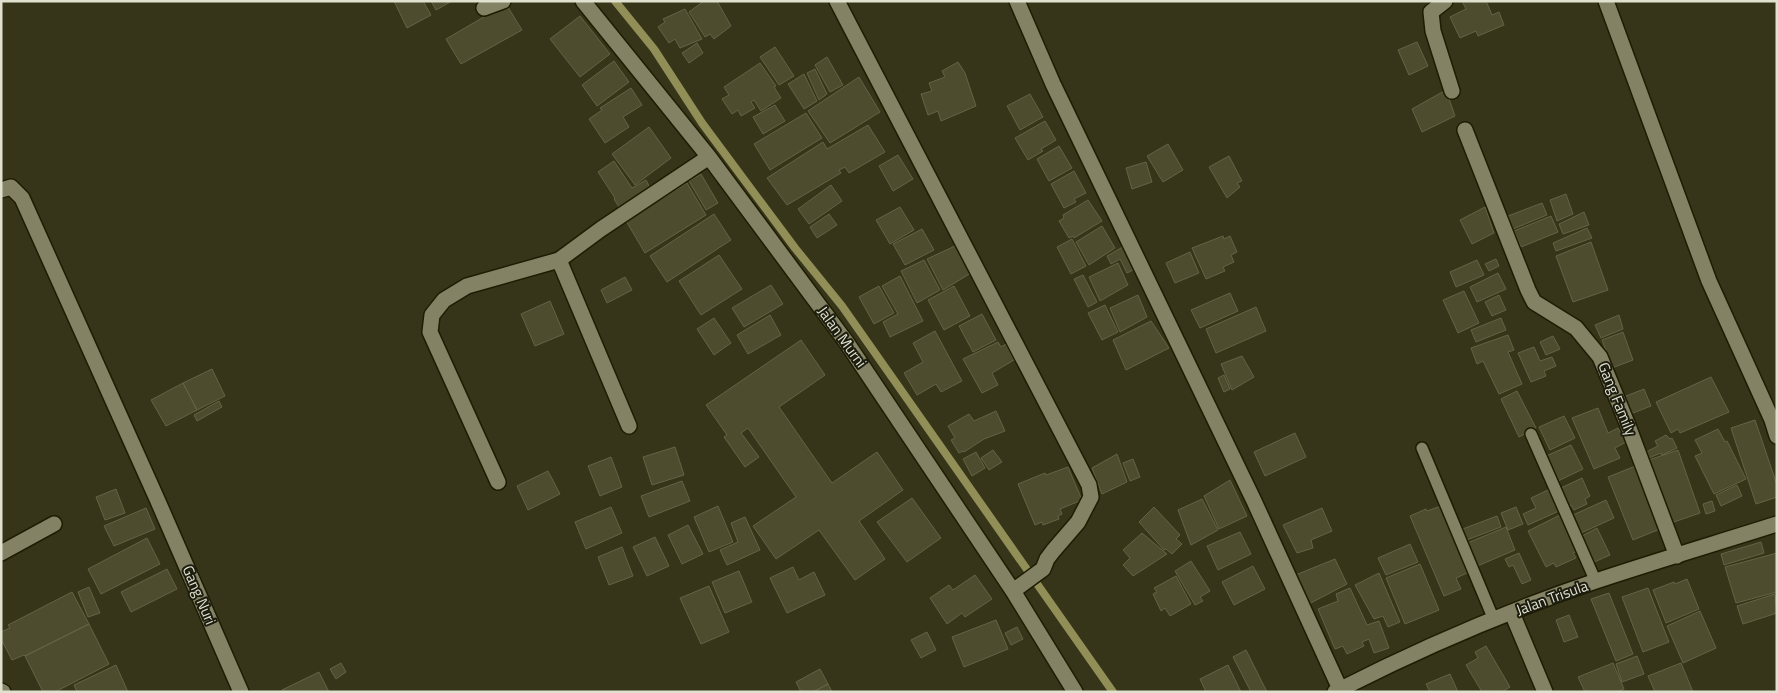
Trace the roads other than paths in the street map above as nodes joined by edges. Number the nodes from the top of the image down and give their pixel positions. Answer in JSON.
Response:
{"nodes":[{"id":1,"x":503,"y":1,"type":"edge"},
{"id":2,"x":583,"y":1,"type":"edge"},
{"id":3,"x":838,"y":1,"type":"edge"},
{"id":4,"x":1017,"y":1,"type":"edge"},
{"id":5,"x":1444,"y":1,"type":"edge"},
{"id":6,"x":1606,"y":1,"type":"edge"},
{"id":7,"x":484,"y":8,"type":"dead end"},
{"id":8,"x":1452,"y":91,"type":"dead end"},
{"id":9,"x":1465,"y":130,"type":"dead end"},
{"id":10,"x":709,"y":158,"type":"junction"},
{"id":11,"x":1,"y":190,"type":"edge"},
{"id":12,"x":559,"y":260,"type":"junction"},
{"id":13,"x":630,"y":426,"type":"dead end"},
{"id":14,"x":1531,"y":434,"type":"dead end"},
{"id":15,"x":1777,"y":436,"type":"edge"},
{"id":16,"x":1422,"y":448,"type":"dead end"},
{"id":17,"x":498,"y":482,"type":"dead end"},
{"id":18,"x":54,"y":524,"type":"dead end"},
{"id":19,"x":1777,"y":524,"type":"edge"},
{"id":20,"x":1,"y":553,"type":"edge"},
{"id":21,"x":1677,"y":556,"type":"junction"},
{"id":22,"x":1596,"y":582,"type":"junction"},
{"id":23,"x":1019,"y":587,"type":"junction"},
{"id":24,"x":1512,"y":613,"type":"junction"},
{"id":25,"x":1494,"y":620,"type":"junction"},
{"id":26,"x":1337,"y":690,"type":"edge"},
{"id":27,"x":241,"y":692,"type":"edge"},
{"id":28,"x":1075,"y":692,"type":"edge"},
{"id":29,"x":1545,"y":692,"type":"edge"}],
"edges":[{"from":1,"to":7,"type":"street"},
{"from":2,"to":10,"type":"street","name":"Jalan Murni"},
{"from":3,"to":23,"type":"street"},
{"from":4,"to":26,"type":"street"},
{"from":5,"to":8,"type":"street"},
{"from":6,"to":15,"type":"street"},
{"from":9,"to":21,"type":"street","name":"Gang Family"},
{"from":10,"to":12,"type":"street"},
{"from":10,"to":23,"type":"street","name":"Jalan Murni"},
{"from":11,"to":27,"type":"street","name":"Gang Nuri"},
{"from":12,"to":13,"type":"street"},
{"from":12,"to":17,"type":"street"},
{"from":14,"to":22,"type":"lane"},
{"from":16,"to":25,"type":"lane"},
{"from":18,"to":20,"type":"street"},
{"from":19,"to":21,"type":"street","name":"Jalan Trisula"},
{"from":21,"to":22,"type":"street","name":"Jalan Trisula"},
{"from":22,"to":24,"type":"street","name":"Jalan Trisula"},
{"from":23,"to":28,"type":"street","name":"Jalan Murni"},
{"from":24,"to":25,"type":"street","name":"Jalan Trisula"},
{"from":24,"to":29,"type":"street"},
{"from":25,"to":26,"type":"street","name":"Jalan Trisula"}]}
